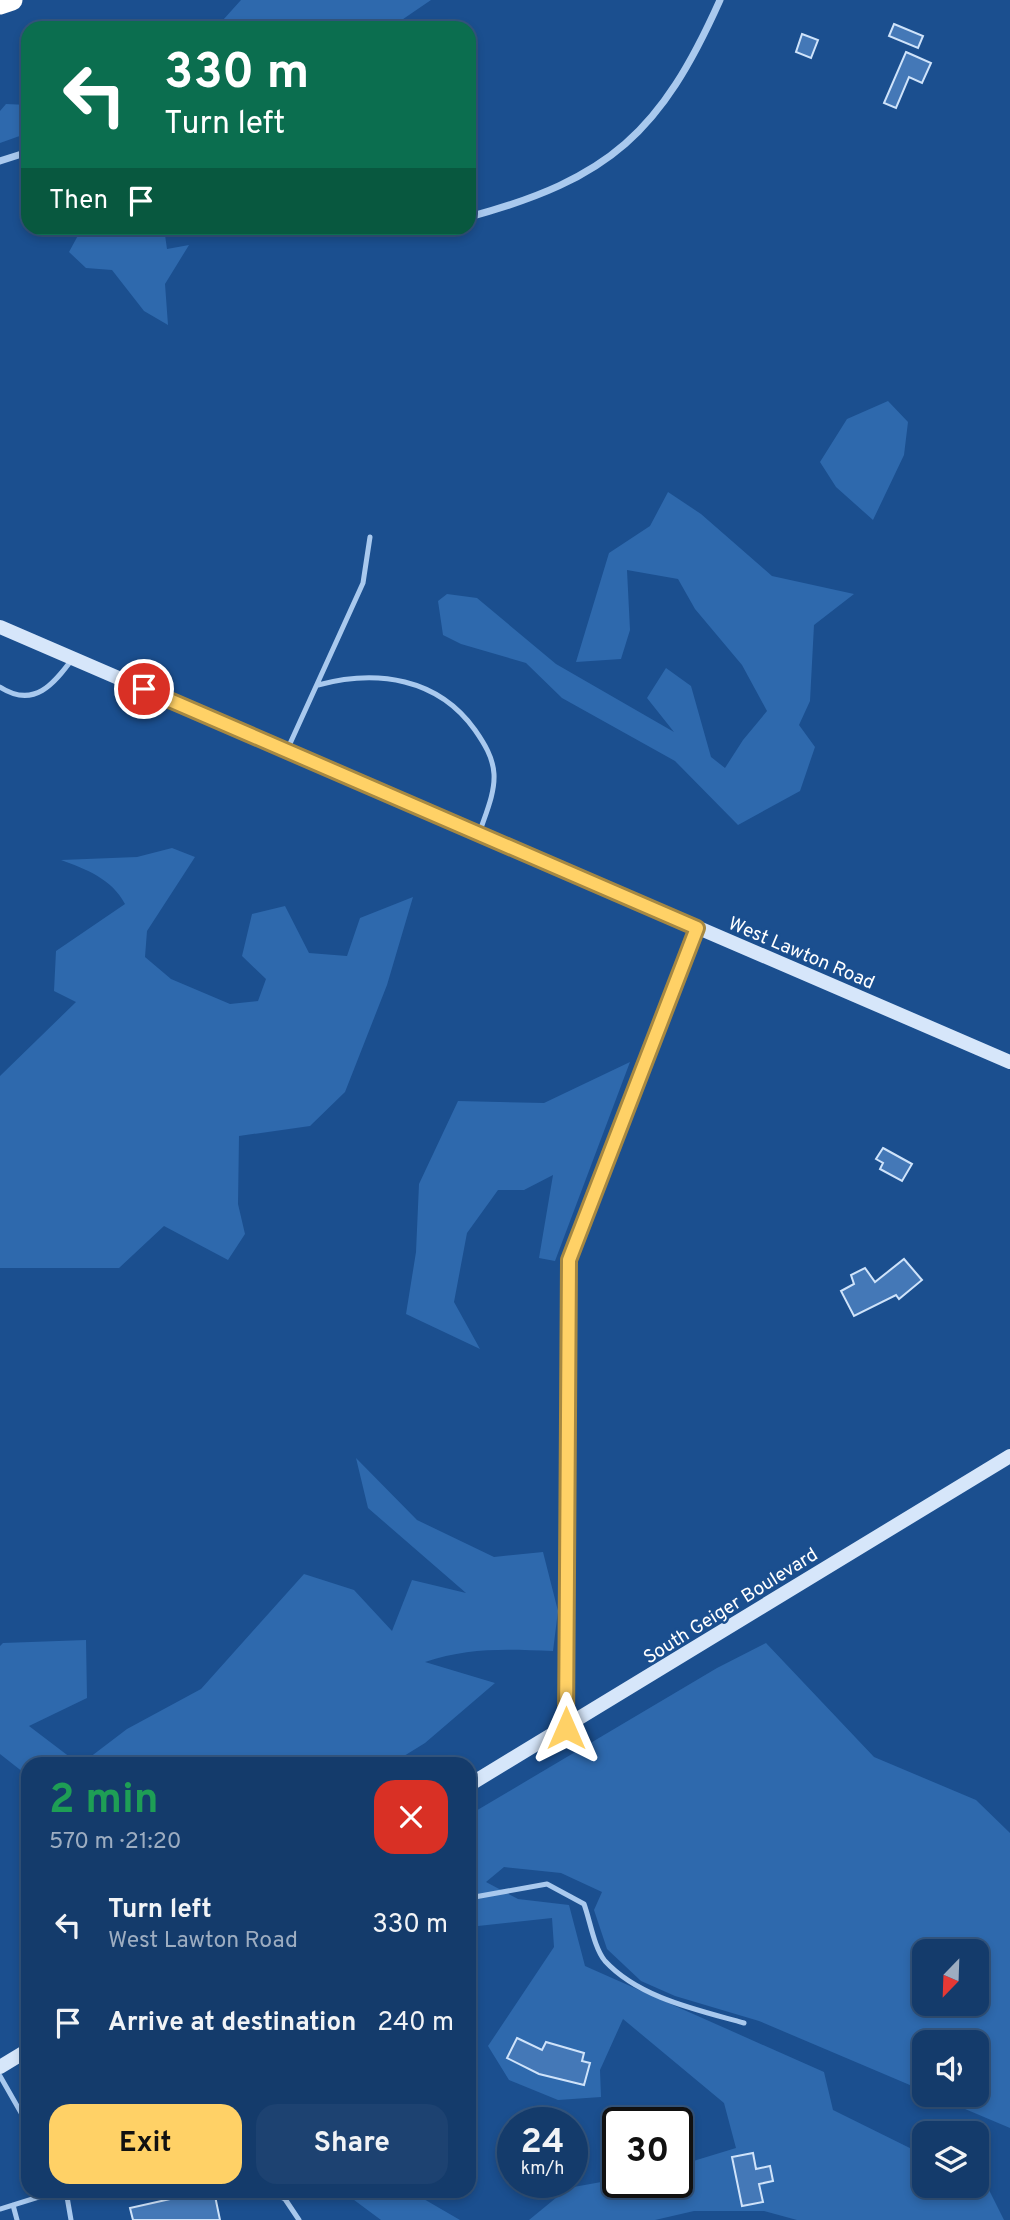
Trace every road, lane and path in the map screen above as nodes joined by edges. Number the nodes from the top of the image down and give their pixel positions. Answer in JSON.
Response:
{"nodes":[{"id":1,"x":12,"y":0,"type":"edge"},
{"id":2,"x":720,"y":0,"type":"edge"},
{"id":3,"x":0,"y":4,"type":"edge"},
{"id":4,"x":21,"y":154,"type":"edge"},
{"id":5,"x":0,"y":161,"type":"edge"},
{"id":6,"x":476,"y":215,"type":"edge"},
{"id":7,"x":370,"y":537,"type":"dead end"},
{"id":8,"x":0,"y":627,"type":"edge"},
{"id":9,"x":73,"y":658,"type":"junction"},
{"id":10,"x":317,"y":685,"type":"junction"},
{"id":11,"x":0,"y":687,"type":"edge"},
{"id":12,"x":287,"y":751,"type":"junction"},
{"id":13,"x":479,"y":834,"type":"junction"},
{"id":14,"x":697,"y":928,"type":"junction"},
{"id":15,"x":1010,"y":1062,"type":"edge"},
{"id":16,"x":1010,"y":1455,"type":"edge"},
{"id":17,"x":566,"y":1728,"type":"junction"},
{"id":18,"x":476,"y":1781,"type":"edge"},
{"id":19,"x":476,"y":1897,"type":"edge"},
{"id":20,"x":744,"y":2023,"type":"dead end"},
{"id":21,"x":21,"y":2054,"type":"edge"},
{"id":22,"x":0,"y":2067,"type":"edge"},
{"id":23,"x":0,"y":2076,"type":"edge"},
{"id":24,"x":21,"y":2112,"type":"edge"},
{"id":25,"x":36,"y":2198,"type":"edge"},
{"id":26,"x":67,"y":2198,"type":"edge"},
{"id":27,"x":283,"y":2198,"type":"edge"},
{"id":28,"x":13,"y":2205,"type":"junction"},
{"id":29,"x":0,"y":2209,"type":"edge"},
{"id":30,"x":17,"y":2220,"type":"edge"},
{"id":31,"x":71,"y":2220,"type":"edge"},
{"id":32,"x":299,"y":2220,"type":"edge"}],
"edges":[{"from":1,"to":3,"type":"highway"},
{"from":2,"to":6,"type":"street"},
{"from":4,"to":5,"type":"street"},
{"from":7,"to":10,"type":"lane"},
{"from":8,"to":9,"type":"street","name":"West Lawton Road"},
{"from":9,"to":11,"type":"lane"},
{"from":9,"to":12,"type":"street","name":"West Lawton Road"},
{"from":10,"to":12,"type":"lane"},
{"from":10,"to":13,"type":"lane"},
{"from":12,"to":13,"type":"street","name":"West Lawton Road"},
{"from":13,"to":14,"type":"street","name":"West Lawton Road"},
{"from":14,"to":15,"type":"street","name":"West Lawton Road"},
{"from":14,"to":17,"type":"street"},
{"from":16,"to":17,"type":"street","name":"South Geiger Boulevard"},
{"from":17,"to":18,"type":"street","name":"South Geiger Boulevard"},
{"from":19,"to":20,"type":"lane"},
{"from":21,"to":22,"type":"street"},
{"from":23,"to":24,"type":"lane"},
{"from":25,"to":28,"type":"lane"},
{"from":26,"to":31,"type":"lane"},
{"from":27,"to":32,"type":"lane"},
{"from":28,"to":29,"type":"lane"},
{"from":28,"to":30,"type":"lane"}]}
